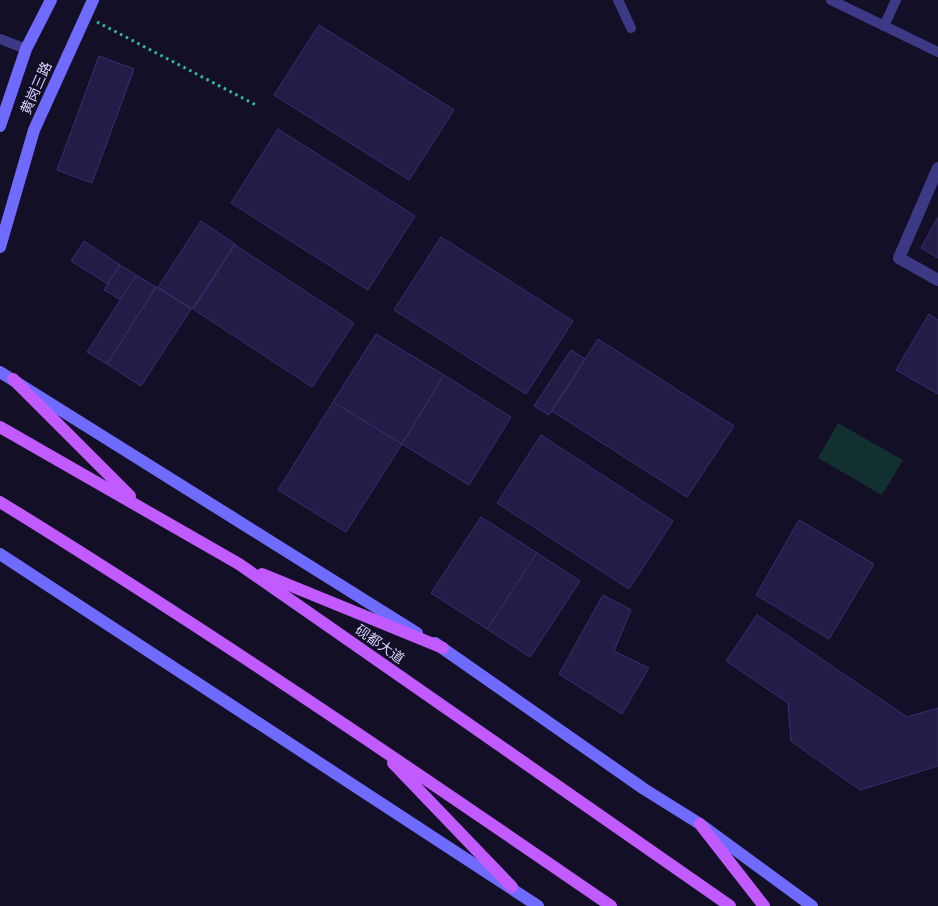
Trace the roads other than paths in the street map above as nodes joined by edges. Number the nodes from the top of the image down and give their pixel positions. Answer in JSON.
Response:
{"nodes":[{"id":1,"x":51,"y":0,"type":"edge"},
{"id":2,"x":93,"y":0,"type":"edge"},
{"id":3,"x":618,"y":0,"type":"edge"},
{"id":4,"x":831,"y":0,"type":"edge"},
{"id":5,"x":896,"y":0,"type":"edge"},
{"id":6,"x":884,"y":26,"type":"junction"},
{"id":7,"x":631,"y":28,"type":"dead end"},
{"id":8,"x":0,"y":39,"type":"edge"},
{"id":9,"x":26,"y":49,"type":"junction"},
{"id":10,"x":938,"y":52,"type":"edge"},
{"id":11,"x":0,"y":126,"type":"edge"},
{"id":12,"x":938,"y":168,"type":"edge"},
{"id":13,"x":16,"y":192,"type":"junction"},
{"id":14,"x":0,"y":218,"type":"edge"},
{"id":15,"x":0,"y":247,"type":"edge"},
{"id":16,"x":938,"y":280,"type":"edge"},
{"id":17,"x":0,"y":365,"type":"edge"},
{"id":18,"x":0,"y":372,"type":"edge"},
{"id":19,"x":13,"y":380,"type":"junction"},
{"id":20,"x":0,"y":427,"type":"edge"},
{"id":21,"x":0,"y":502,"type":"edge"},
{"id":22,"x":142,"y":509,"type":"junction"},
{"id":23,"x":0,"y":554,"type":"edge"},
{"id":24,"x":239,"y":564,"type":"junction"},
{"id":25,"x":443,"y":648,"type":"junction"},
{"id":26,"x":374,"y":743,"type":"junction"},
{"id":27,"x":700,"y":824,"type":"junction"},
{"id":28,"x":512,"y":887,"type":"junction"},
{"id":29,"x":538,"y":906,"type":"edge"},
{"id":30,"x":611,"y":906,"type":"edge"},
{"id":31,"x":730,"y":906,"type":"edge"},
{"id":32,"x":764,"y":906,"type":"edge"},
{"id":33,"x":812,"y":906,"type":"edge"}],
"edges":[{"from":1,"to":9,"type":"street","name":"黄岗三路"},
{"from":2,"to":13,"type":"street","name":"黄岗三路"},
{"from":3,"to":7,"type":"lane"},
{"from":4,"to":6,"type":"lane"},
{"from":5,"to":6,"type":"lane"},
{"from":6,"to":10,"type":"lane"},
{"from":8,"to":9,"type":"lane"},
{"from":9,"to":11,"type":"street","name":"黄岗三路"},
{"from":12,"to":16,"type":"street"},
{"from":13,"to":14,"type":"street"},
{"from":13,"to":15,"type":"street","name":"黄岗三路"},
{"from":17,"to":19,"type":"street"},
{"from":18,"to":19,"type":"street"},
{"from":19,"to":22,"type":"main road"},
{"from":19,"to":25,"type":"street"},
{"from":20,"to":22,"type":"main road","name":"砚都大道"},
{"from":21,"to":26,"type":"main road"},
{"from":22,"to":24,"type":"main road","name":"砚都大道"},
{"from":23,"to":28,"type":"street"},
{"from":24,"to":25,"type":"main road"},
{"from":24,"to":31,"type":"main road","name":"砚都大道"},
{"from":25,"to":27,"type":"street"},
{"from":26,"to":28,"type":"main road"},
{"from":26,"to":30,"type":"main road"},
{"from":27,"to":32,"type":"main road"},
{"from":27,"to":33,"type":"street"},
{"from":28,"to":29,"type":"street"}]}
